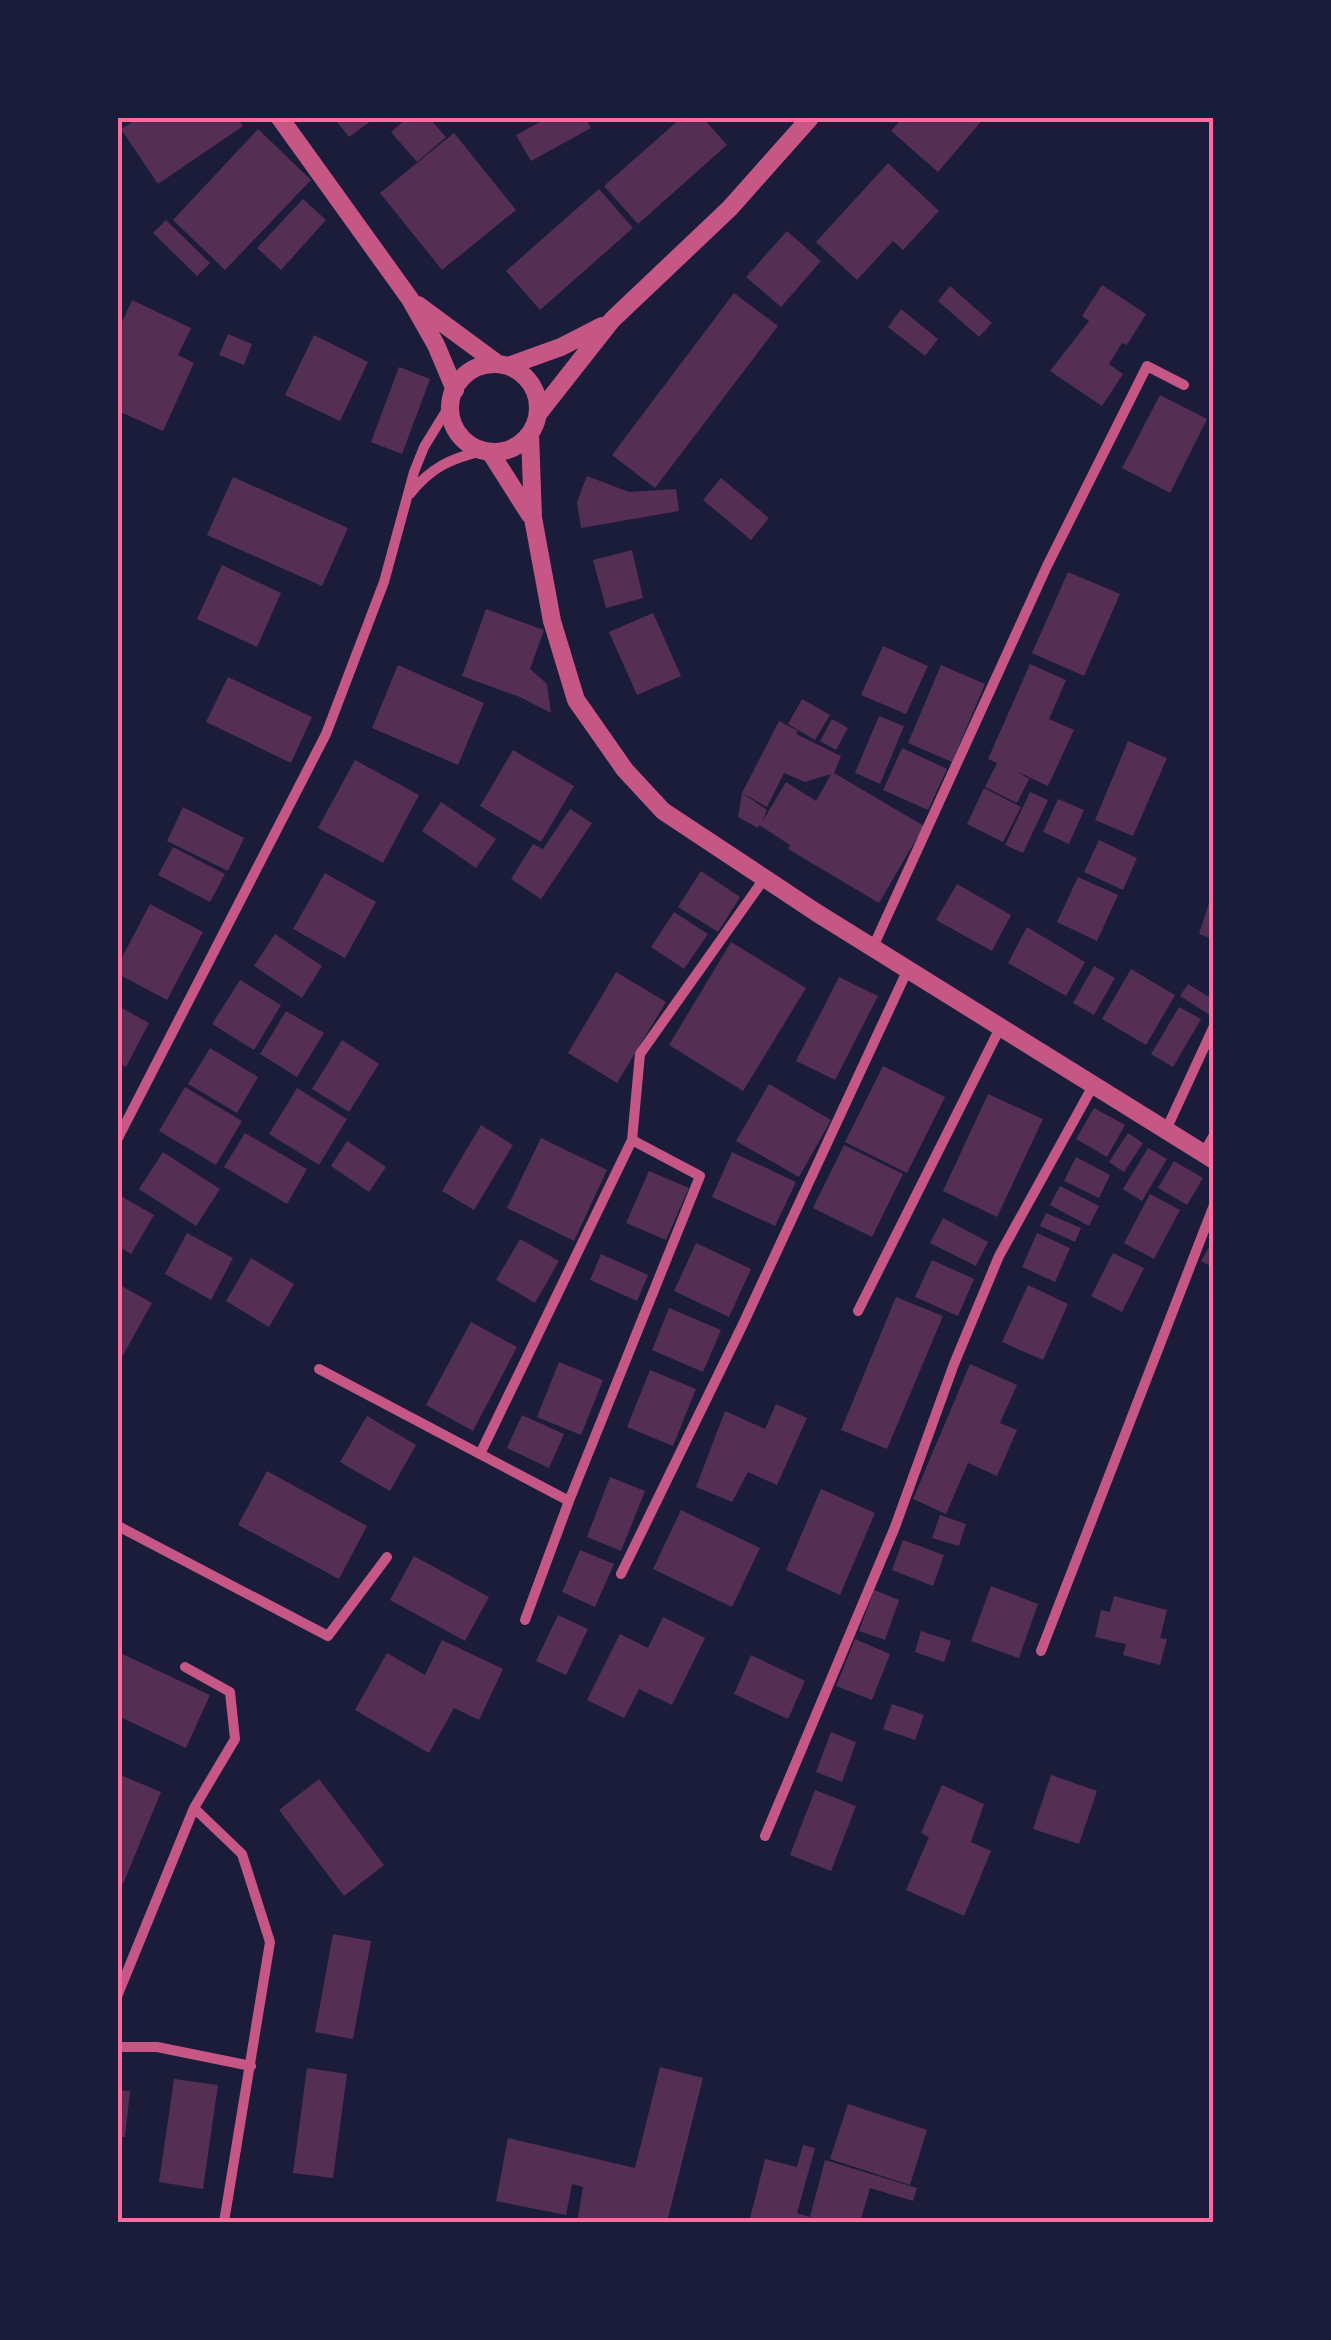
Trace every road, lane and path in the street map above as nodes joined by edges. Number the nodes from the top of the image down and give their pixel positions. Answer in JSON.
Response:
{"nodes":[{"id":1,"x":280,"y":118,"type":"edge"},
{"id":2,"x":810,"y":118,"type":"edge"},
{"id":3,"x":410,"y":299,"type":"junction"},
{"id":4,"x":612,"y":320,"type":"junction"},
{"id":5,"x":502,"y":365,"type":"junction"},
{"id":6,"x":1184,"y":384,"type":"dead end"},
{"id":7,"x":453,"y":396,"type":"junction"},
{"id":8,"x":538,"y":414,"type":"junction"},
{"id":9,"x":530,"y":434,"type":"junction"},
{"id":10,"x":486,"y":451,"type":"junction"},
{"id":11,"x":406,"y":499,"type":"junction"},
{"id":12,"x":533,"y":518,"type":"junction"},
{"id":13,"x":764,"y":880,"type":"junction"},
{"id":14,"x":873,"y":947,"type":"junction"},
{"id":15,"x":908,"y":968,"type":"junction"},
{"id":16,"x":1001,"y":1026,"type":"junction"},
{"id":17,"x":1214,"y":1026,"type":"edge"},
{"id":18,"x":1094,"y":1084,"type":"junction"},
{"id":19,"x":1166,"y":1130,"type":"junction"},
{"id":20,"x":1214,"y":1136,"type":"edge"},
{"id":21,"x":118,"y":1138,"type":"edge"},
{"id":22,"x":632,"y":1140,"type":"junction"},
{"id":23,"x":1208,"y":1157,"type":"edge"},
{"id":24,"x":1214,"y":1205,"type":"edge"},
{"id":25,"x":858,"y":1312,"type":"dead end"},
{"id":26,"x":319,"y":1369,"type":"dead end"},
{"id":27,"x":480,"y":1454,"type":"junction"},
{"id":28,"x":569,"y":1501,"type":"junction"},
{"id":29,"x":118,"y":1526,"type":"edge"},
{"id":30,"x":387,"y":1557,"type":"dead end"},
{"id":31,"x":621,"y":1574,"type":"dead end"},
{"id":32,"x":525,"y":1620,"type":"dead end"},
{"id":33,"x":1040,"y":1651,"type":"dead end"},
{"id":34,"x":185,"y":1667,"type":"dead end"},
{"id":35,"x":194,"y":1808,"type":"junction"},
{"id":36,"x":764,"y":1836,"type":"dead end"},
{"id":37,"x":118,"y":1994,"type":"edge"},
{"id":38,"x":118,"y":2047,"type":"edge"},
{"id":39,"x":250,"y":2066,"type":"junction"},
{"id":40,"x":224,"y":2222,"type":"edge"}],
"edges":[{"from":1,"to":3,"type":"street"},
{"from":2,"to":4,"type":"street"},
{"from":3,"to":5,"type":"street"},
{"from":3,"to":7,"type":"street"},
{"from":4,"to":5,"type":"street"},
{"from":4,"to":8,"type":"street"},
{"from":5,"to":7,"type":"street"},
{"from":5,"to":8,"type":"street"},
{"from":6,"to":14,"type":"street"},
{"from":7,"to":10,"type":"street"},
{"from":7,"to":11,"type":"street"},
{"from":8,"to":9,"type":"street"},
{"from":9,"to":10,"type":"street"},
{"from":9,"to":12,"type":"street"},
{"from":10,"to":11,"type":"street"},
{"from":10,"to":12,"type":"street"},
{"from":11,"to":21,"type":"street"},
{"from":12,"to":13,"type":"street"},
{"from":13,"to":14,"type":"street"},
{"from":13,"to":22,"type":"street"},
{"from":14,"to":15,"type":"street"},
{"from":15,"to":16,"type":"street"},
{"from":15,"to":31,"type":"street"},
{"from":16,"to":18,"type":"street"},
{"from":16,"to":25,"type":"street"},
{"from":17,"to":19,"type":"street"},
{"from":18,"to":19,"type":"street"},
{"from":18,"to":36,"type":"street"},
{"from":19,"to":23,"type":"street"},
{"from":20,"to":23,"type":"street"},
{"from":22,"to":27,"type":"street"},
{"from":22,"to":28,"type":"street"},
{"from":24,"to":33,"type":"street"},
{"from":26,"to":27,"type":"street"},
{"from":27,"to":28,"type":"street"},
{"from":28,"to":32,"type":"street"},
{"from":29,"to":30,"type":"street"},
{"from":34,"to":35,"type":"street"},
{"from":35,"to":37,"type":"street"},
{"from":35,"to":39,"type":"street"},
{"from":38,"to":39,"type":"street"},
{"from":39,"to":40,"type":"street"}]}
